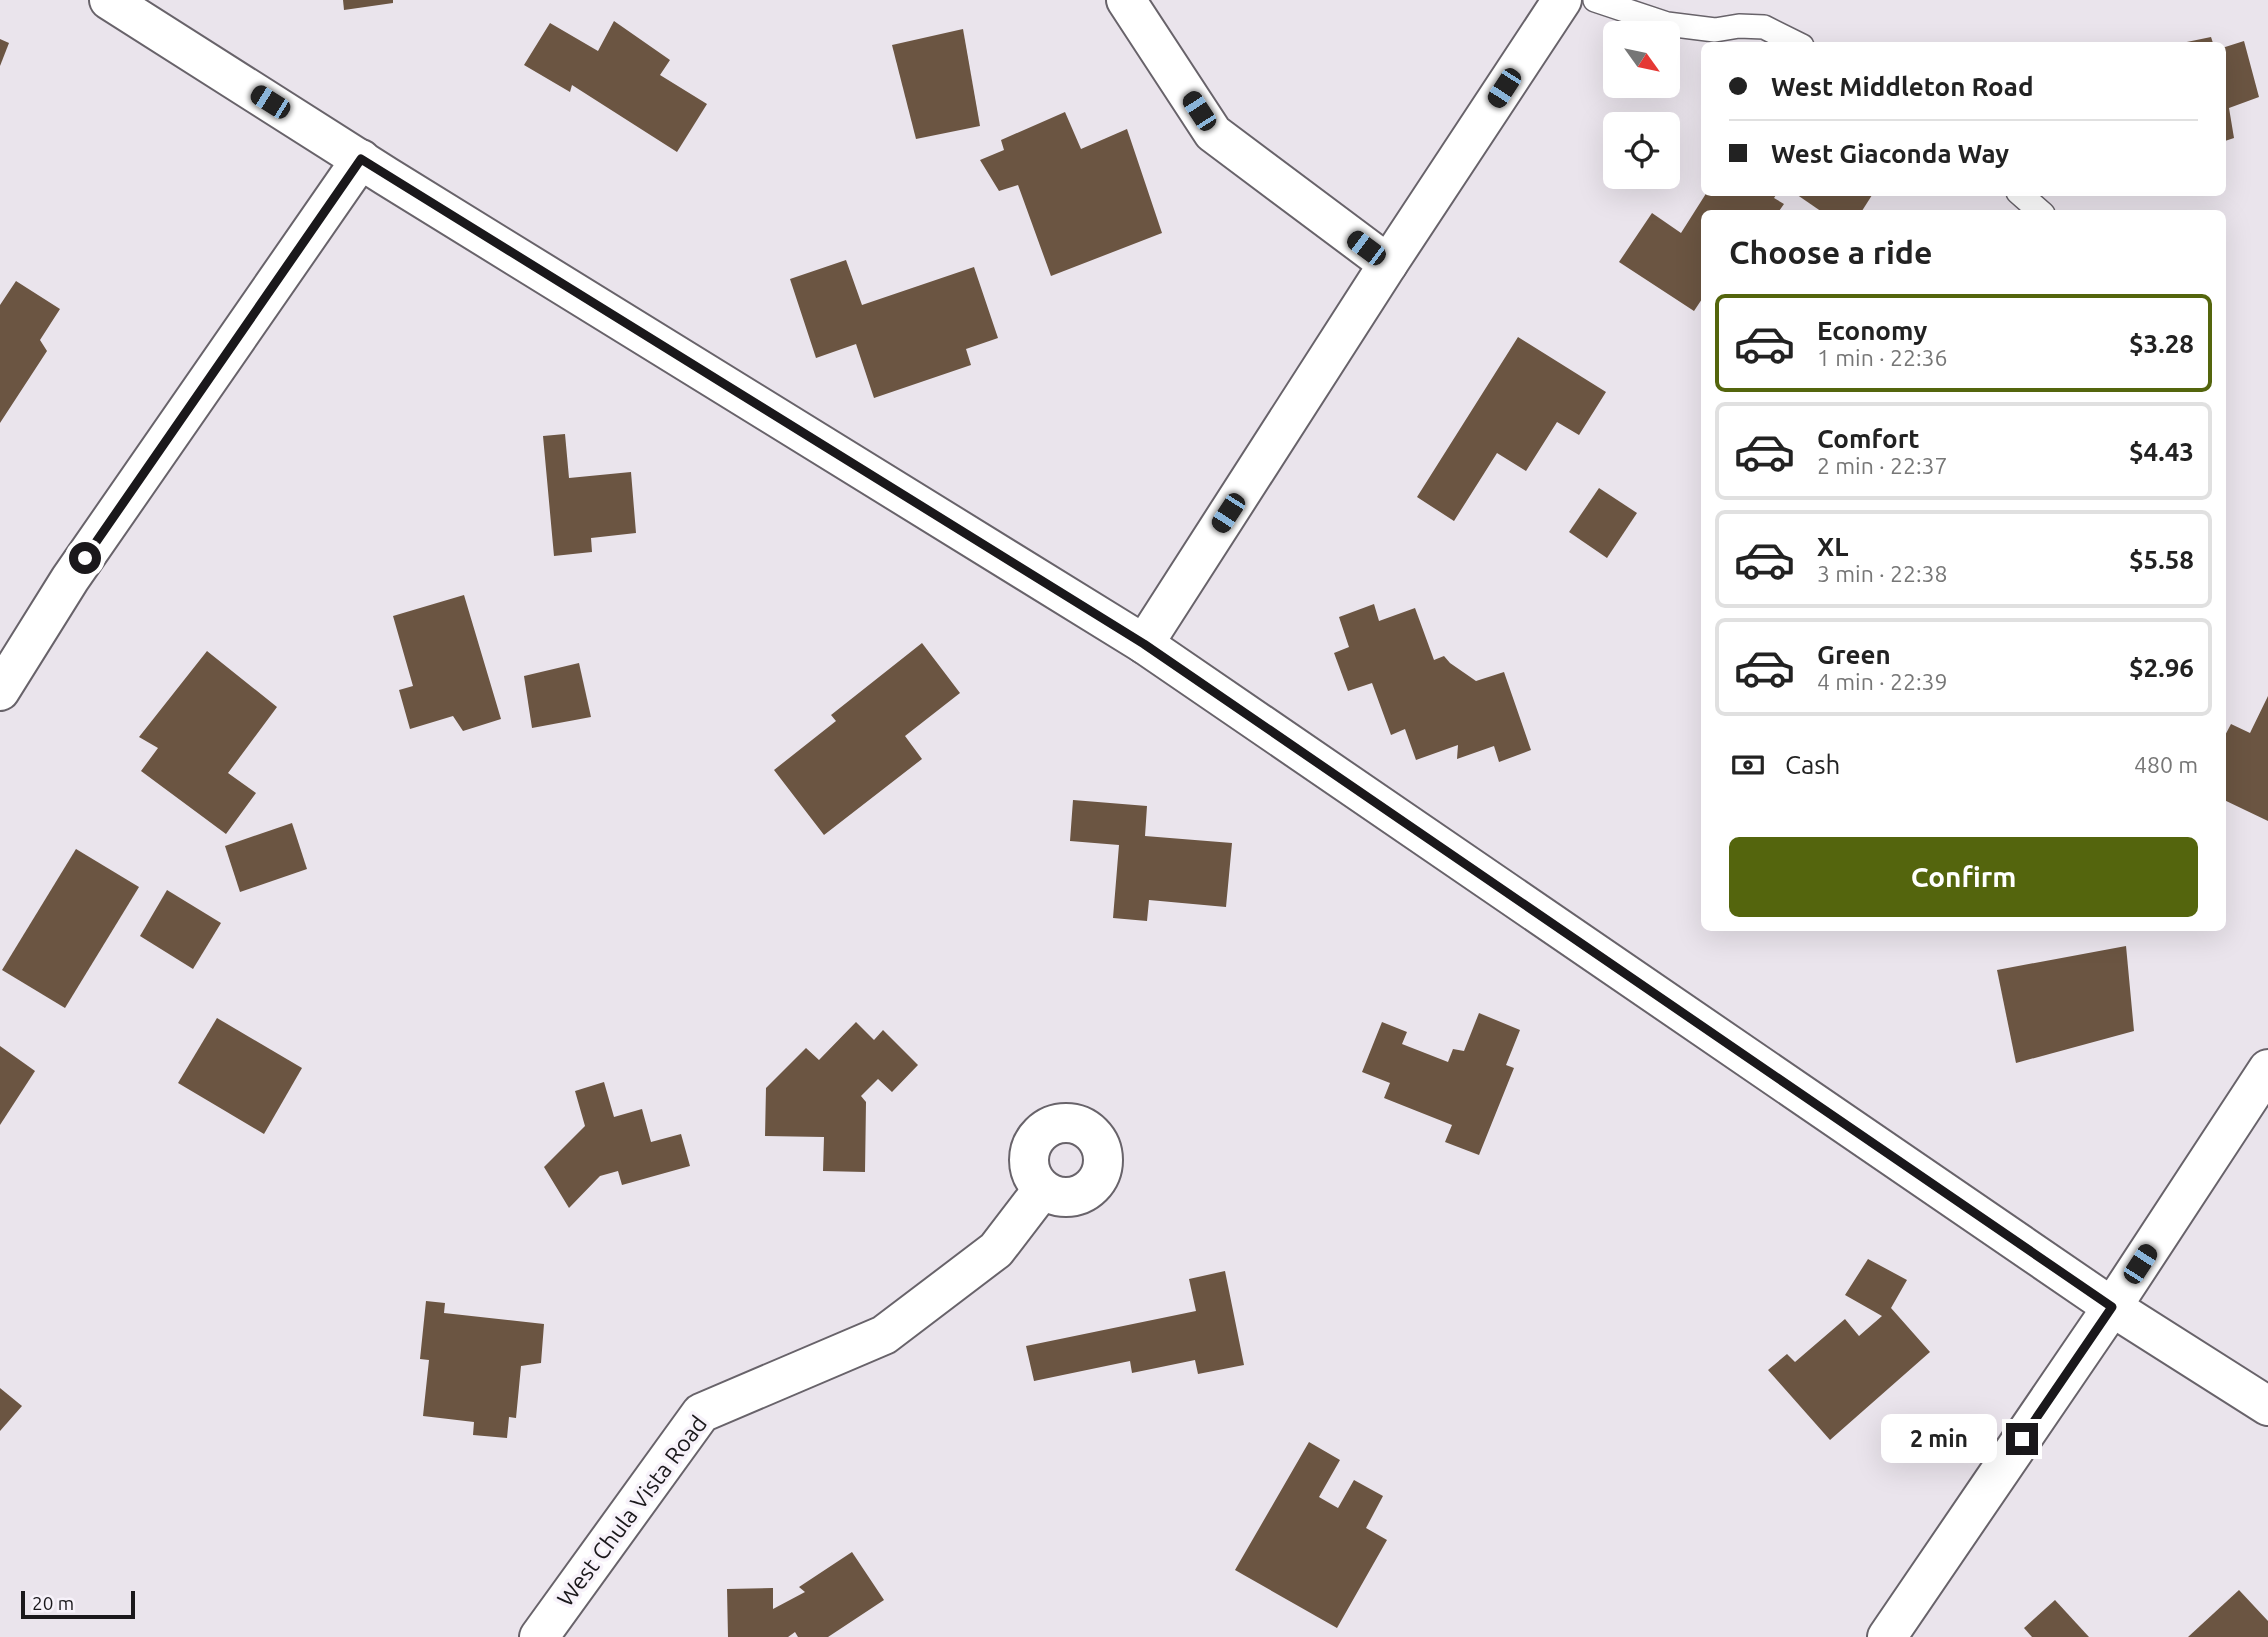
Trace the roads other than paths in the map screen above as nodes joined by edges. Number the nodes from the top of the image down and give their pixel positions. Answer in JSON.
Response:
{"nodes":[{"id":1,"x":109,"y":0,"type":"edge"},
{"id":2,"x":1126,"y":0,"type":"edge"},
{"id":3,"x":1562,"y":0,"type":"edge"},
{"id":4,"x":1595,"y":0,"type":"edge"},
{"id":5,"x":1794,"y":42,"type":"edge"},
{"id":6,"x":361,"y":159,"type":"junction"},
{"id":7,"x":2023,"y":196,"type":"edge"},
{"id":8,"x":2038,"y":210,"type":"edge"},
{"id":9,"x":1388,"y":264,"type":"junction"},
{"id":10,"x":1144,"y":644,"type":"junction"},
{"id":11,"x":0,"y":691,"type":"edge"},
{"id":12,"x":2268,"y":1069,"type":"edge"},
{"id":13,"x":1042,"y":1190,"type":"dead end"},
{"id":14,"x":2112,"y":1307,"type":"junction"},
{"id":15,"x":2268,"y":1406,"type":"edge"},
{"id":16,"x":539,"y":1637,"type":"edge"},
{"id":17,"x":1887,"y":1637,"type":"edge"}],
"edges":[{"from":1,"to":6,"type":"street"},
{"from":2,"to":9,"type":"street"},
{"from":3,"to":9,"type":"street"},
{"from":4,"to":5,"type":"lane"},
{"from":6,"to":10,"type":"street"},
{"from":6,"to":11,"type":"street"},
{"from":7,"to":8,"type":"lane"},
{"from":9,"to":10,"type":"street"},
{"from":10,"to":14,"type":"street"},
{"from":12,"to":14,"type":"street"},
{"from":13,"to":16,"type":"street","name":"West Chula Vista Road"},
{"from":14,"to":15,"type":"street"},
{"from":14,"to":17,"type":"street"}]}
